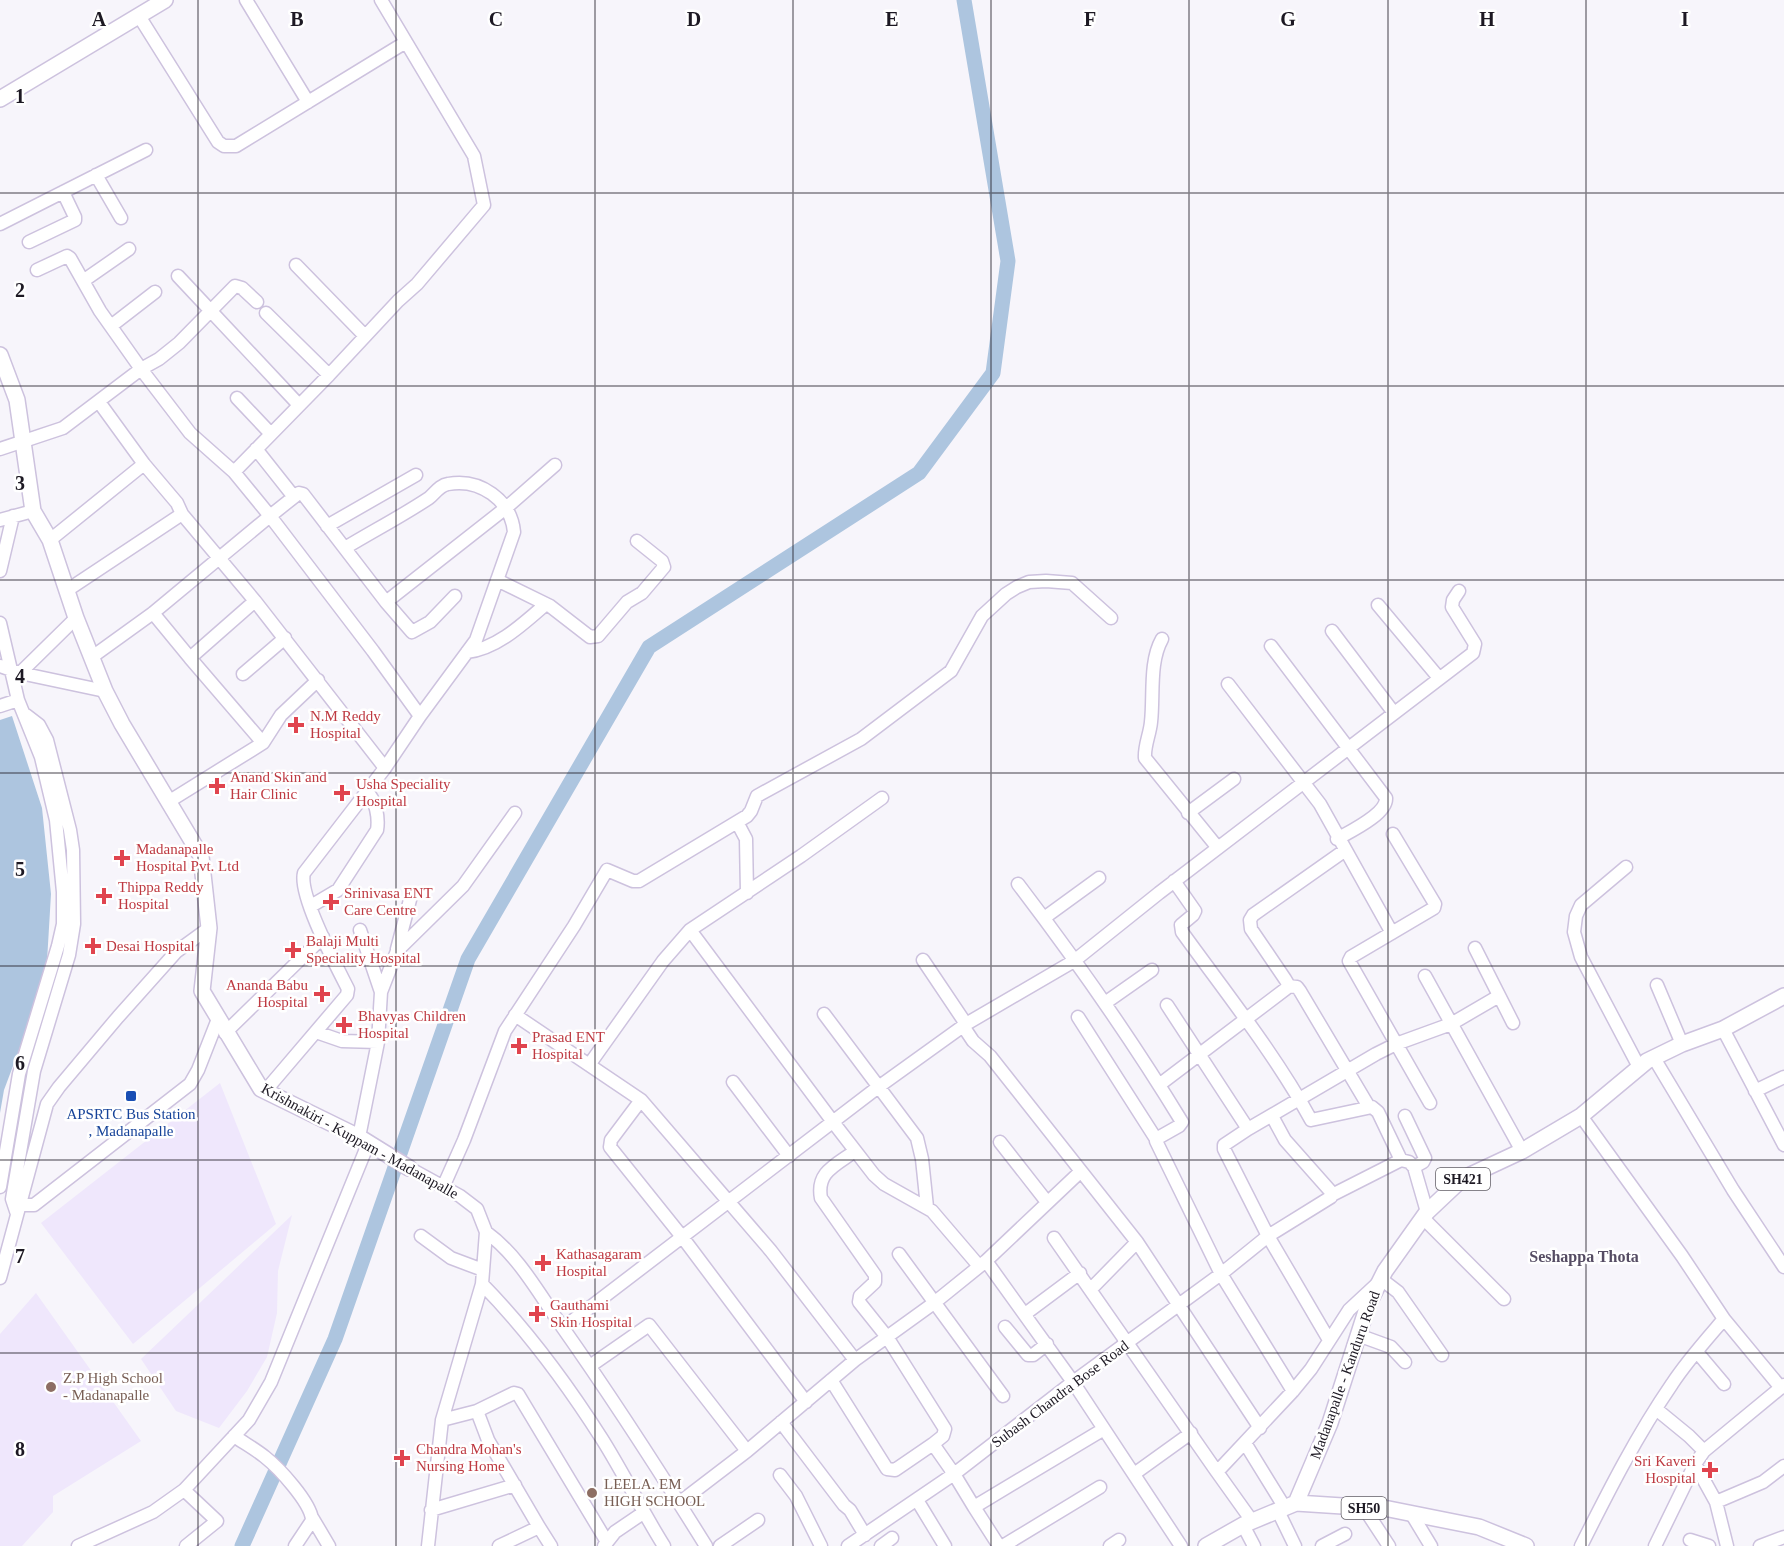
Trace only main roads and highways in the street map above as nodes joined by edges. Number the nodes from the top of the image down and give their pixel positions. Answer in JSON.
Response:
{"nodes":[{"id":1,"x":165,"y":0,"type":"edge"},
{"id":2,"x":0,"y":99,"type":"edge"},
{"id":3,"x":0,"y":354,"type":"edge"},
{"id":4,"x":1784,"y":996,"type":"edge"},
{"id":5,"x":409,"y":1168,"type":"road end"},
{"id":6,"x":1286,"y":1508,"type":"junction"},
{"id":7,"x":1206,"y":1546,"type":"edge"},
{"id":8,"x":1526,"y":1546,"type":"edge"}],
"edges":[{"from":1,"to":2,"type":"main road"},
{"from":3,"to":5,"type":"main road","name":"Krishnakiri - Kuppam - Madanapalle"},
{"from":4,"to":6,"type":"main road","name":"Madanapalle - Kanduru Road","number":"SH421"},
{"from":6,"to":7,"type":"main road","number":"SH50"},
{"from":6,"to":8,"type":"main road","number":"SH50"}]}
